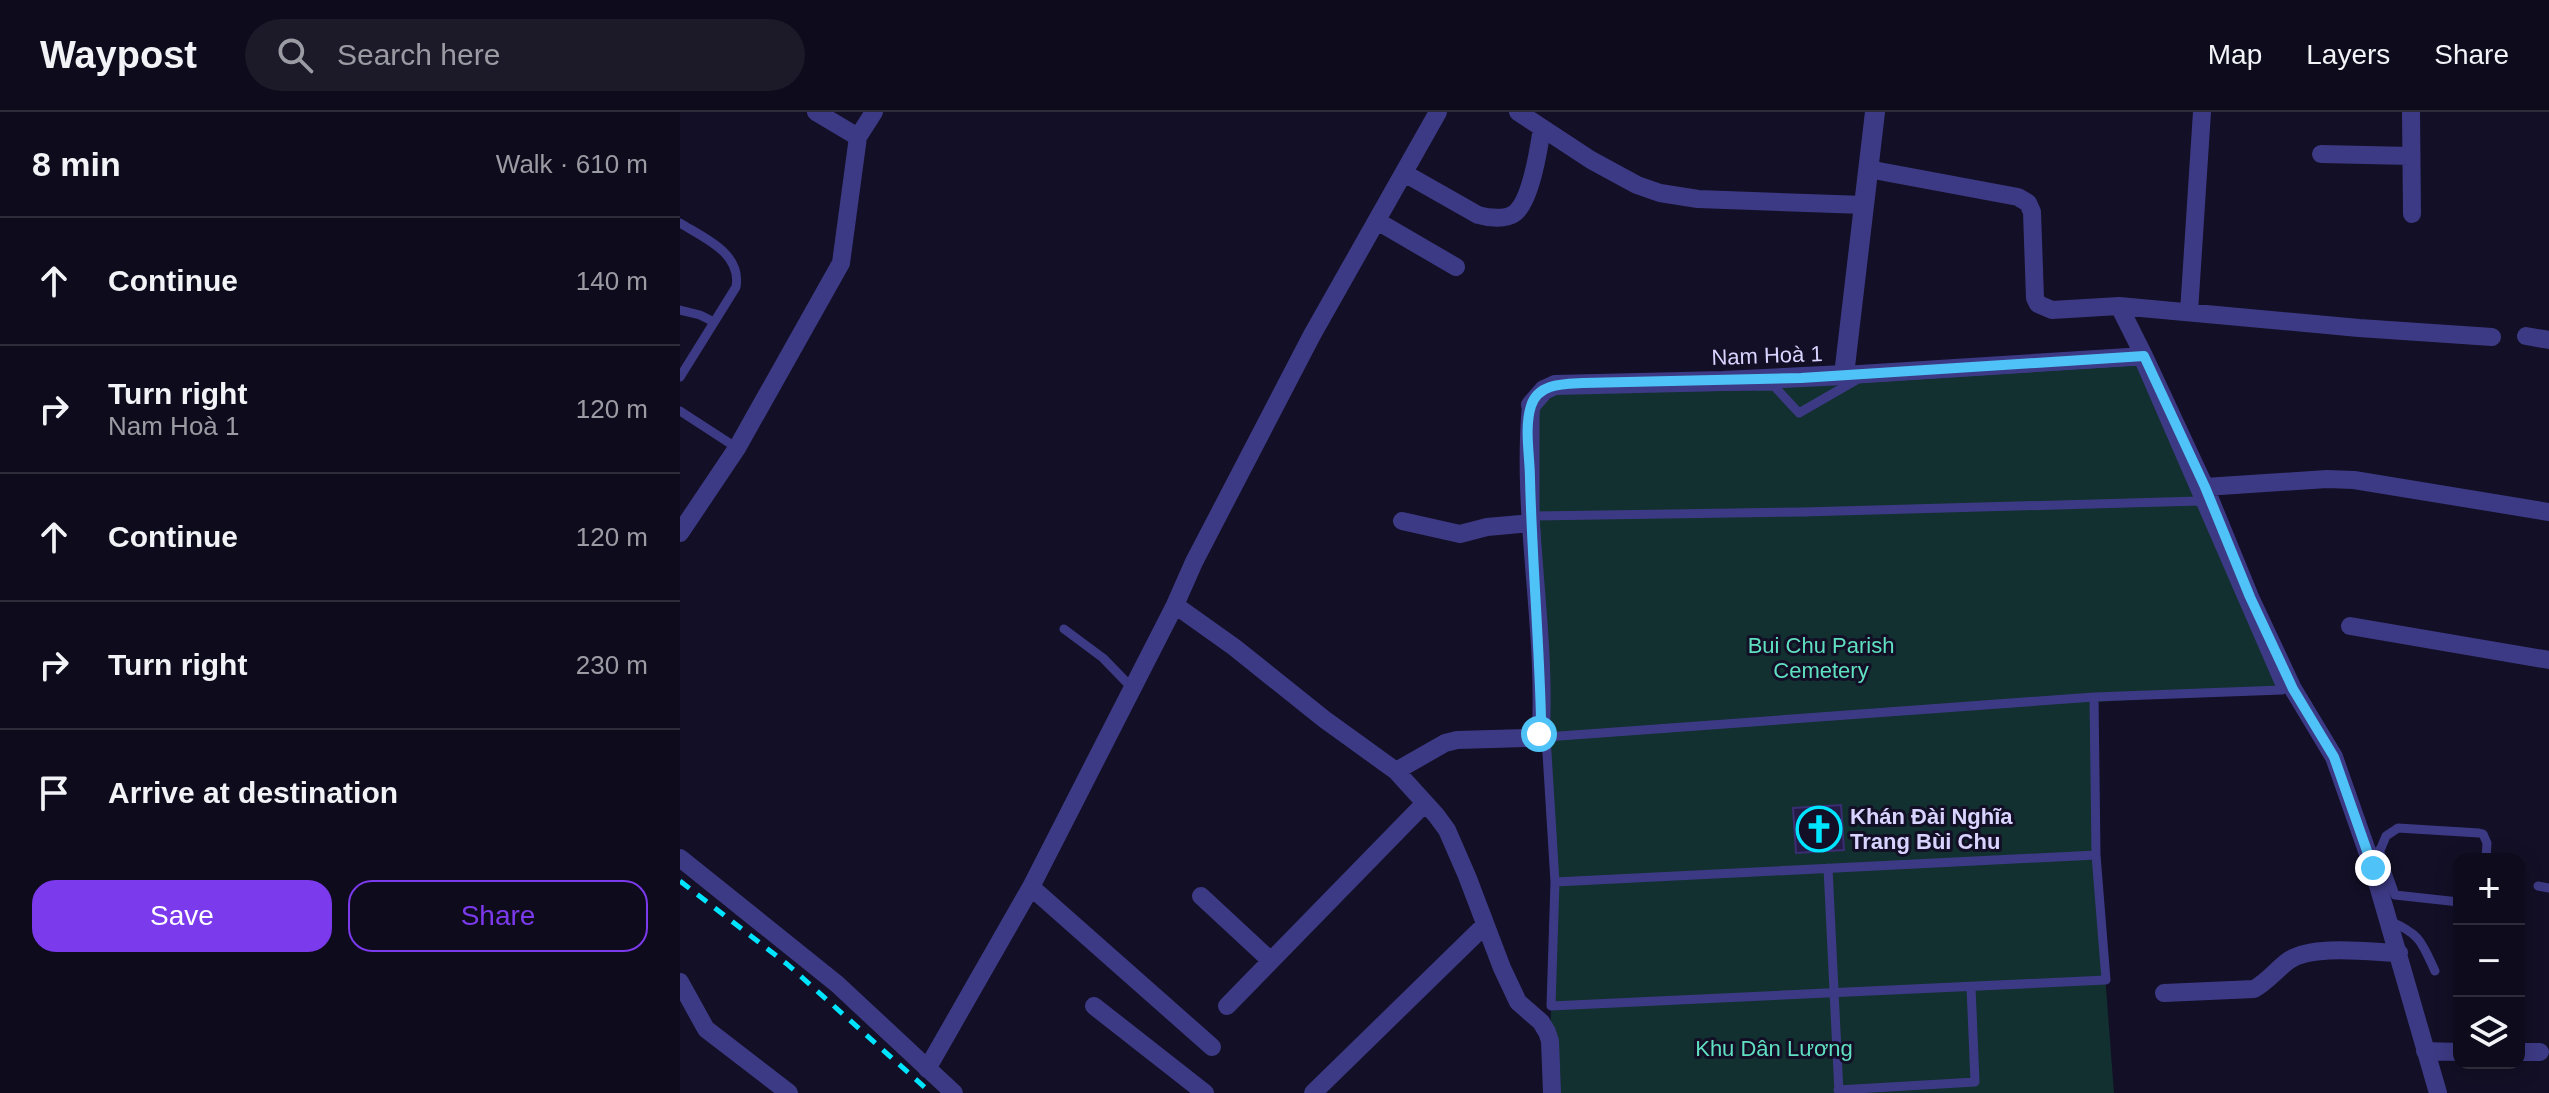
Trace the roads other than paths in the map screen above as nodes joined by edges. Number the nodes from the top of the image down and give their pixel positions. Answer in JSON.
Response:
{"nodes":[{"id":1,"x":816,"y":112,"type":"edge"},
{"id":2,"x":874,"y":112,"type":"edge"},
{"id":3,"x":1438,"y":112,"type":"edge"},
{"id":4,"x":1518,"y":112,"type":"edge"},
{"id":5,"x":1875,"y":112,"type":"edge"},
{"id":6,"x":2202,"y":112,"type":"edge"},
{"id":7,"x":2411,"y":112,"type":"edge"},
{"id":8,"x":1542,"y":128,"type":"junction"},
{"id":9,"x":858,"y":137,"type":"junction"},
{"id":10,"x":2321,"y":154,"type":"dead end"},
{"id":11,"x":2411,"y":156,"type":"junction"},
{"id":12,"x":1868,"y":169,"type":"junction"},
{"id":13,"x":1404,"y":173,"type":"junction"},
{"id":14,"x":1864,"y":205,"type":"junction"},
{"id":15,"x":2412,"y":214,"type":"dead end"},
{"id":16,"x":1377,"y":221,"type":"junction"},
{"id":17,"x":680,"y":223,"type":"edge"},
{"id":18,"x":1456,"y":267,"type":"dead end"},
{"id":19,"x":2119,"y":306,"type":"junction"},
{"id":20,"x":680,"y":310,"type":"edge"},
{"id":21,"x":2189,"y":312,"type":"junction"},
{"id":22,"x":714,"y":322,"type":"junction"},
{"id":23,"x":2526,"y":336,"type":"dead end"},
{"id":24,"x":2492,"y":337,"type":"dead end"},
{"id":25,"x":2549,"y":340,"type":"edge"},
{"id":26,"x":2144,"y":356,"type":"junction"},
{"id":27,"x":1844,"y":375,"type":"junction"},
{"id":28,"x":680,"y":377,"type":"edge"},
{"id":29,"x":1531,"y":405,"type":"joint"},
{"id":30,"x":680,"y":411,"type":"edge"},
{"id":31,"x":737,"y":448,"type":"junction"},
{"id":32,"x":2202,"y":494,"type":"junction"},
{"id":33,"x":2549,"y":512,"type":"edge"},
{"id":34,"x":1533,"y":519,"type":"junction"},
{"id":35,"x":1402,"y":521,"type":"dead end"},
{"id":36,"x":680,"y":533,"type":"edge"},
{"id":37,"x":1175,"y":605,"type":"junction"},
{"id":38,"x":2350,"y":626,"type":"dead end"},
{"id":39,"x":1064,"y":629,"type":"dead end"},
{"id":40,"x":2549,"y":660,"type":"edge"},
{"id":41,"x":1134,"y":690,"type":"junction"},
{"id":42,"x":2094,"y":697,"type":"junction"},
{"id":43,"x":1546,"y":737,"type":"junction"},
{"id":44,"x":1396,"y":771,"type":"junction"},
{"id":45,"x":1425,"y":803,"type":"junction"},
{"id":46,"x":2378,"y":849,"type":"junction"},
{"id":47,"x":2486,"y":853,"type":"edge"},
{"id":48,"x":2096,"y":855,"type":"junction"},
{"id":49,"x":680,"y":858,"type":"edge"},
{"id":50,"x":1828,"y":868,"type":"junction"},
{"id":51,"x":2373,"y":868,"type":"junction"},
{"id":52,"x":1555,"y":882,"type":"junction"},
{"id":53,"x":1031,"y":887,"type":"junction"},
{"id":54,"x":1201,"y":896,"type":"dead end"},
{"id":55,"x":2453,"y":901,"type":"edge"},
{"id":56,"x":2387,"y":919,"type":"junction"},
{"id":57,"x":1485,"y":925,"type":"junction"},
{"id":58,"x":2399,"y":953,"type":"junction"},
{"id":59,"x":1271,"y":961,"type":"junction"},
{"id":60,"x":2435,"y":971,"type":"dead end"},
{"id":61,"x":680,"y":982,"type":"edge"},
{"id":62,"x":1971,"y":987,"type":"junction"},
{"id":63,"x":2164,"y":993,"type":"dead end"},
{"id":64,"x":1834,"y":995,"type":"junction"},
{"id":65,"x":1094,"y":1006,"type":"dead end"},
{"id":66,"x":1227,"y":1006,"type":"dead end"},
{"id":67,"x":1212,"y":1047,"type":"dead end"},
{"id":68,"x":2425,"y":1051,"type":"junction"},
{"id":69,"x":2453,"y":1052,"type":"edge"},
{"id":70,"x":2525,"y":1052,"type":"edge"},
{"id":71,"x":2540,"y":1052,"type":"dead end"},
{"id":72,"x":927,"y":1069,"type":"junction"},
{"id":73,"x":1975,"y":1088,"type":"edge"},
{"id":74,"x":1838,"y":1091,"type":"edge"},
{"id":75,"x":789,"y":1093,"type":"edge"},
{"id":76,"x":954,"y":1093,"type":"edge"},
{"id":77,"x":1205,"y":1093,"type":"edge"},
{"id":78,"x":1313,"y":1093,"type":"edge"},
{"id":79,"x":1552,"y":1093,"type":"edge"},
{"id":80,"x":2438,"y":1093,"type":"edge"}],
"edges":[{"from":1,"to":9,"type":"street"},
{"from":2,"to":9,"type":"street"},
{"from":3,"to":13,"type":"street"},
{"from":4,"to":8,"type":"street"},
{"from":5,"to":12,"type":"street","name":"Nam Hoà 1"},
{"from":6,"to":21,"type":"street"},
{"from":7,"to":11,"type":"street"},
{"from":8,"to":13,"type":"street"},
{"from":8,"to":14,"type":"street"},
{"from":9,"to":31,"type":"street"},
{"from":10,"to":11,"type":"street"},
{"from":11,"to":15,"type":"street"},
{"from":12,"to":14,"type":"street","name":"Nam Hoà 1"},
{"from":12,"to":19,"type":"street"},
{"from":13,"to":16,"type":"street"},
{"from":14,"to":27,"type":"street","name":"Nam Hoà 1"},
{"from":16,"to":18,"type":"street"},
{"from":16,"to":37,"type":"street"},
{"from":17,"to":22,"type":"lane"},
{"from":19,"to":21,"type":"street"},
{"from":19,"to":26,"type":"street"},
{"from":20,"to":22,"type":"lane"},
{"from":21,"to":24,"type":"street"},
{"from":22,"to":28,"type":"lane"},
{"from":23,"to":25,"type":"street"},
{"from":26,"to":27,"type":"street"},
{"from":26,"to":32,"type":"street"},
{"from":27,"to":29,"type":"street","name":"Nam Hoà 1"},
{"from":29,"to":34,"type":"street"},
{"from":30,"to":31,"type":"lane"},
{"from":31,"to":36,"type":"street"},
{"from":32,"to":33,"type":"street"},
{"from":32,"to":34,"type":"lane"},
{"from":32,"to":34,"type":"lane"},
{"from":32,"to":42,"type":"lane"},
{"from":32,"to":51,"type":"street"},
{"from":34,"to":35,"type":"street"},
{"from":34,"to":43,"type":"lane"},
{"from":34,"to":44,"type":"street"},
{"from":37,"to":41,"type":"street"},
{"from":37,"to":44,"type":"street"},
{"from":38,"to":40,"type":"street"},
{"from":39,"to":41,"type":"lane"},
{"from":41,"to":53,"type":"street"},
{"from":42,"to":43,"type":"lane"},
{"from":42,"to":48,"type":"lane"},
{"from":43,"to":52,"type":"lane"},
{"from":44,"to":45,"type":"street"},
{"from":45,"to":57,"type":"street"},
{"from":45,"to":59,"type":"street"},
{"from":46,"to":47,"type":"lane"},
{"from":46,"to":51,"type":"lane"},
{"from":46,"to":55,"type":"lane"},
{"from":48,"to":50,"type":"lane"},
{"from":48,"to":62,"type":"lane"},
{"from":49,"to":72,"type":"street"},
{"from":50,"to":52,"type":"lane"},
{"from":50,"to":64,"type":"lane"},
{"from":51,"to":56,"type":"street"},
{"from":52,"to":64,"type":"lane"},
{"from":53,"to":67,"type":"street"},
{"from":53,"to":72,"type":"street"},
{"from":54,"to":59,"type":"street"},
{"from":56,"to":58,"type":"street"},
{"from":56,"to":60,"type":"lane"},
{"from":57,"to":78,"type":"street"},
{"from":57,"to":79,"type":"street"},
{"from":58,"to":63,"type":"street"},
{"from":58,"to":68,"type":"street"},
{"from":59,"to":66,"type":"street"},
{"from":61,"to":75,"type":"street"},
{"from":62,"to":64,"type":"lane"},
{"from":62,"to":73,"type":"lane"},
{"from":64,"to":74,"type":"lane"},
{"from":65,"to":77,"type":"street"},
{"from":68,"to":69,"type":"street"},
{"from":68,"to":80,"type":"street"},
{"from":70,"to":71,"type":"street"},
{"from":72,"to":76,"type":"street"},
{"from":73,"to":74,"type":"lane"}]}
